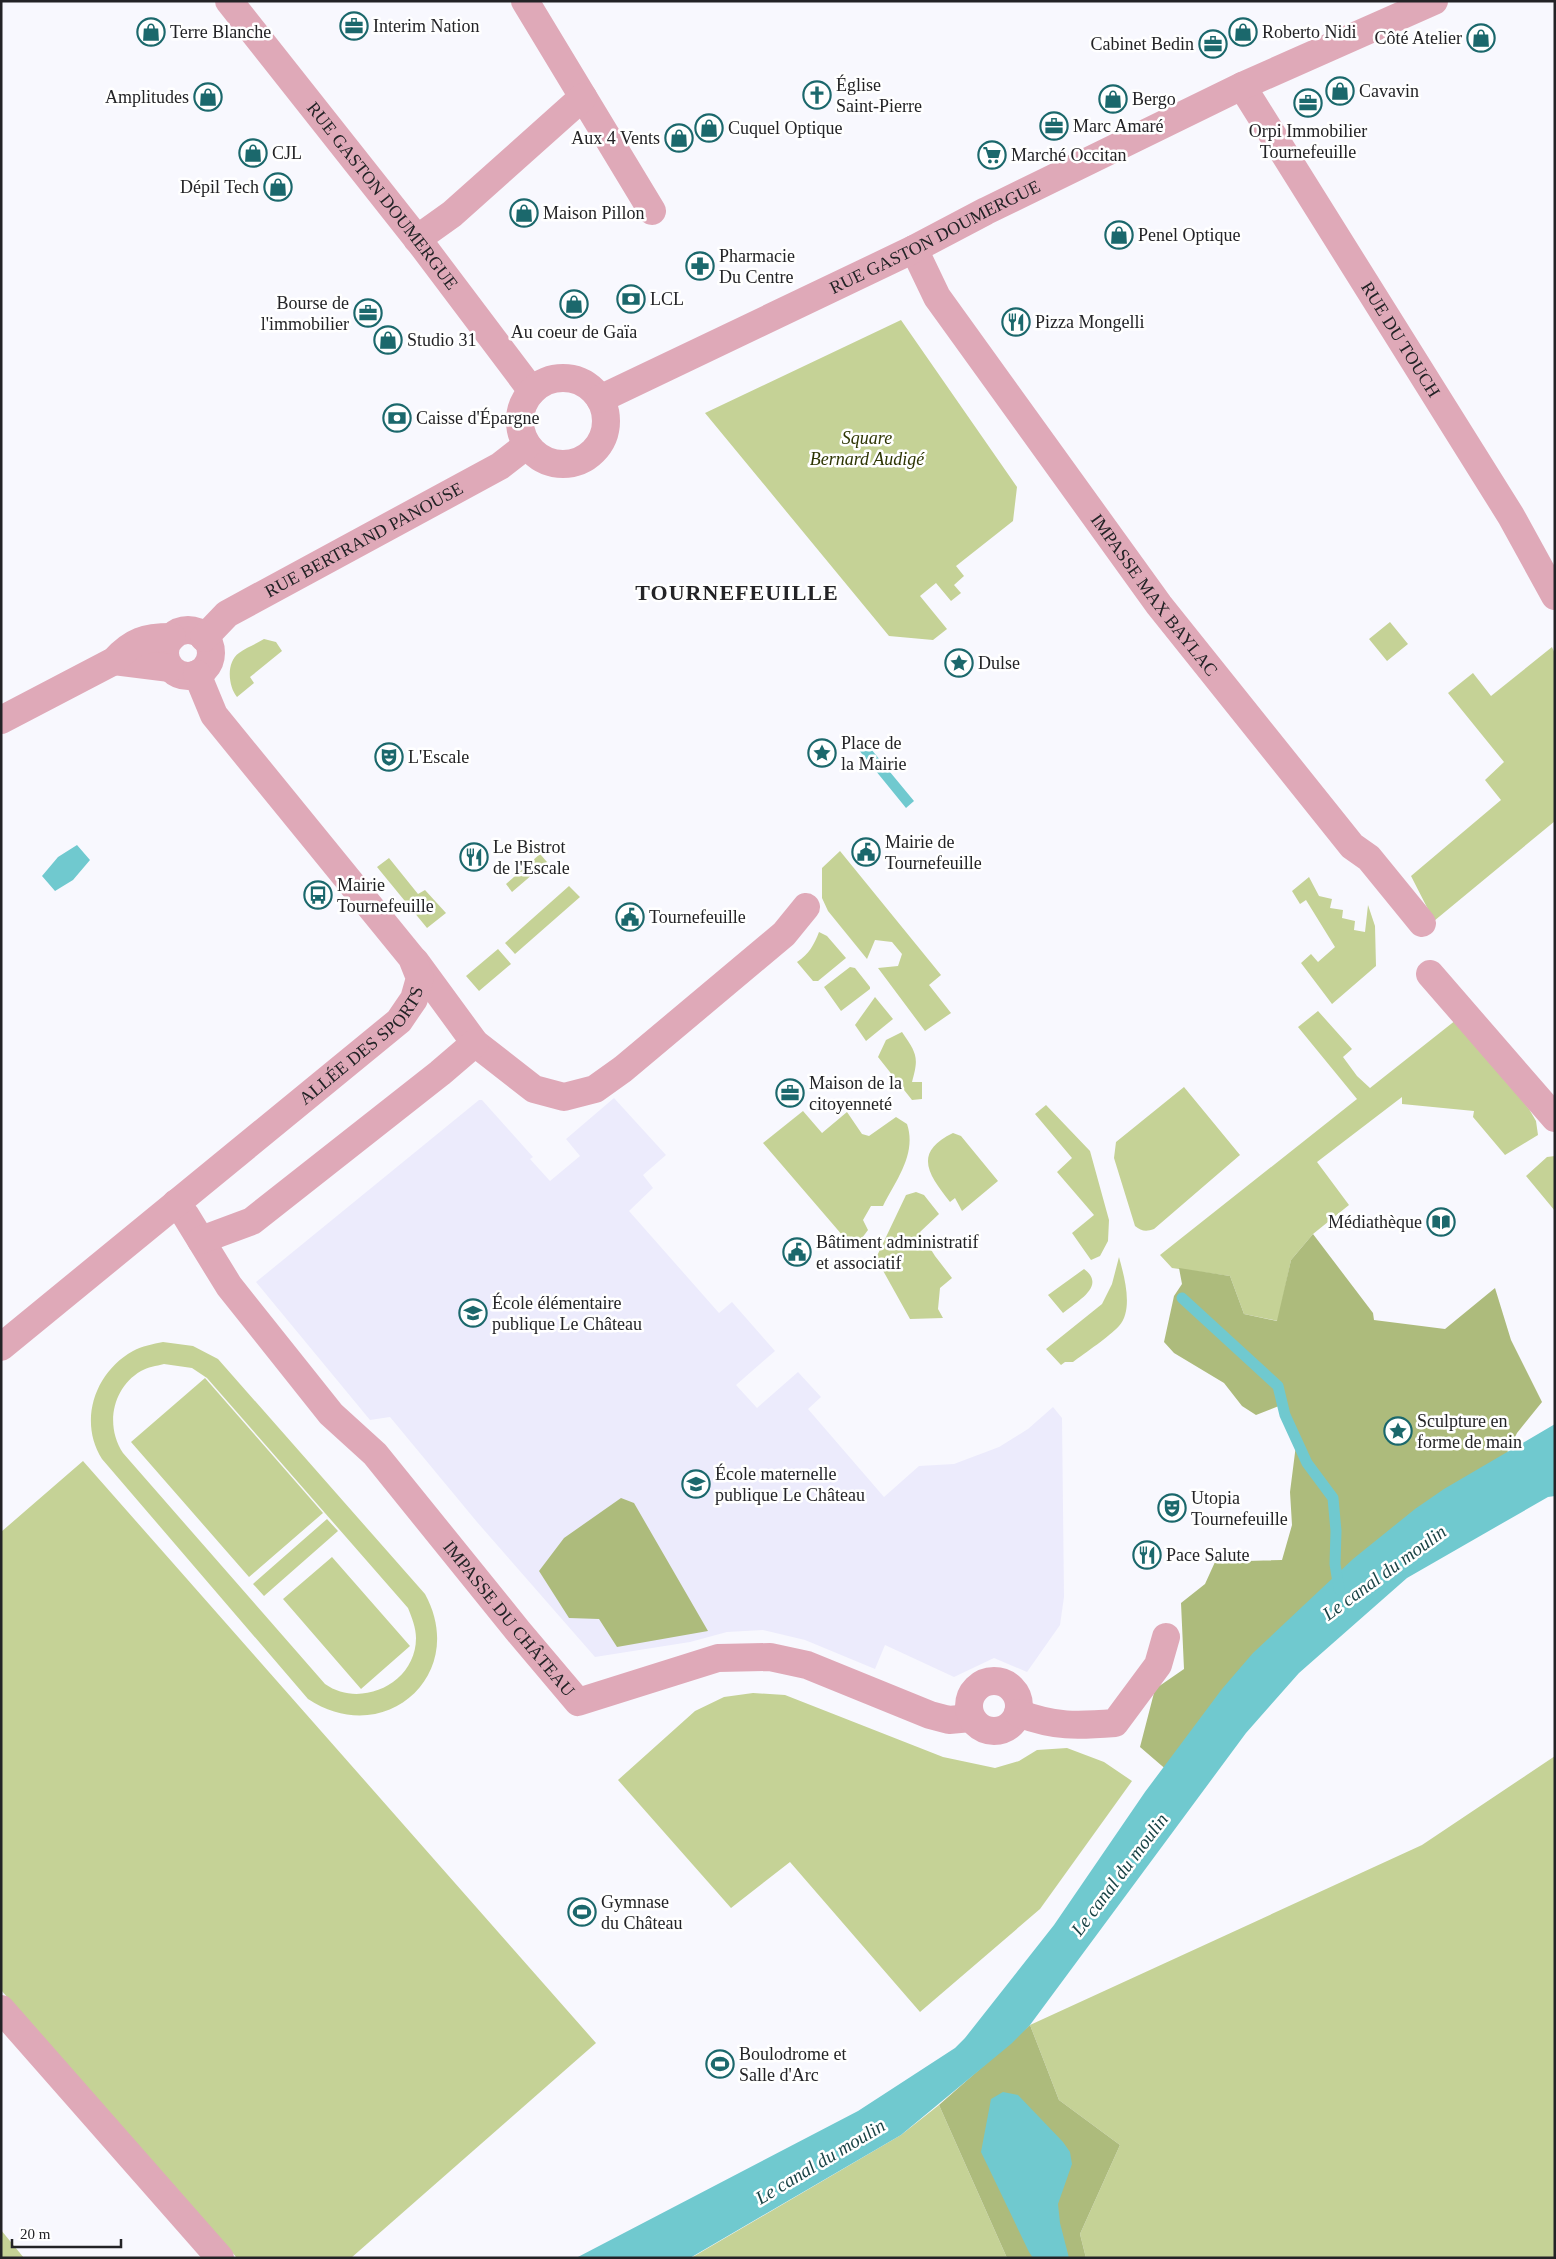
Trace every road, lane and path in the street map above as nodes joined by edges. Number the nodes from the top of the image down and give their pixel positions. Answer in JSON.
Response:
{"nodes":[{"id":1,"x":229,"y":1,"type":"edge"},
{"id":2,"x":525,"y":1,"type":"edge"},
{"id":3,"x":1434,"y":1,"type":"edge"},
{"id":4,"x":1242,"y":86,"type":"junction"},
{"id":5,"x":583,"y":97,"type":"junction"},
{"id":6,"x":652,"y":211,"type":"dead end"},
{"id":7,"x":418,"y":239,"type":"junction"},
{"id":8,"x":914,"y":249,"type":"junction"},
{"id":9,"x":532,"y":391,"type":"junction"},
{"id":10,"x":600,"y":399,"type":"junction"},
{"id":11,"x":527,"y":445,"type":"junction"},
{"id":12,"x":1555,"y":596,"type":"edge"},
{"id":13,"x":172,"y":637,"type":"junction"},
{"id":14,"x":204,"y":638,"type":"junction"},
{"id":15,"x":114,"y":661,"type":"junction"},
{"id":16,"x":170,"y":668,"type":"junction"},
{"id":17,"x":197,"y":674,"type":"junction"},
{"id":18,"x":1,"y":720,"type":"edge"},
{"id":19,"x":806,"y":907,"type":"dead end"},
{"id":20,"x":1422,"y":923,"type":"dead end"},
{"id":21,"x":412,"y":958,"type":"junction"},
{"id":22,"x":1430,"y":974,"type":"dead end"},
{"id":23,"x":475,"y":1043,"type":"junction"},
{"id":24,"x":1555,"y":1118,"type":"edge"},
{"id":25,"x":176,"y":1203,"type":"junction"},
{"id":26,"x":201,"y":1240,"type":"junction"},
{"id":27,"x":1,"y":1347,"type":"edge"},
{"id":28,"x":1166,"y":1637,"type":"dead end"},
{"id":29,"x":1018,"y":1713,"type":"junction"},
{"id":30,"x":971,"y":1718,"type":"junction"},
{"id":31,"x":1,"y":2008,"type":"edge"},
{"id":32,"x":220,"y":2258,"type":"edge"}],
"edges":[{"from":1,"to":7,"type":"street","name":"RUE GASTON DOUMERGUE"},
{"from":2,"to":5,"type":"street"},
{"from":3,"to":4,"type":"street","name":"RUE GASTON DOUMERGUE"},
{"from":4,"to":8,"type":"street","name":"RUE GASTON DOUMERGUE"},
{"from":4,"to":12,"type":"street","name":"RUE DU TOUCH"},
{"from":5,"to":6,"type":"street"},
{"from":5,"to":7,"type":"street"},
{"from":7,"to":9,"type":"street","name":"RUE GASTON DOUMERGUE"},
{"from":8,"to":10,"type":"street","name":"RUE GASTON DOUMERGUE"},
{"from":8,"to":20,"type":"street","name":"IMPASSE MAX BAYLAC"},
{"from":9,"to":10,"type":"street"},
{"from":9,"to":11,"type":"street"},
{"from":10,"to":11,"type":"street"},
{"from":11,"to":14,"type":"street","name":"RUE BERTRAND PANOUSE"},
{"from":13,"to":14,"type":"street"},
{"from":13,"to":15,"type":"street"},
{"from":13,"to":16,"type":"street"},
{"from":14,"to":17,"type":"street"},
{"from":15,"to":16,"type":"street"},
{"from":15,"to":18,"type":"street"},
{"from":16,"to":17,"type":"street"},
{"from":17,"to":21,"type":"street","name":"ALLÉE DES SPORTS"},
{"from":19,"to":23,"type":"street"},
{"from":21,"to":23,"type":"street"},
{"from":21,"to":25,"type":"street","name":"ALLÉE DES SPORTS"},
{"from":22,"to":24,"type":"street"},
{"from":23,"to":26,"type":"street"},
{"from":25,"to":26,"type":"street"},
{"from":25,"to":27,"type":"street","name":"ALLÉE DES SPORTS"},
{"from":26,"to":30,"type":"street","name":"IMPASSE DU CHÂTEAU"},
{"from":28,"to":29,"type":"street"},
{"from":29,"to":30,"type":"street"},
{"from":29,"to":30,"type":"street"},
{"from":31,"to":32,"type":"street"}]}
